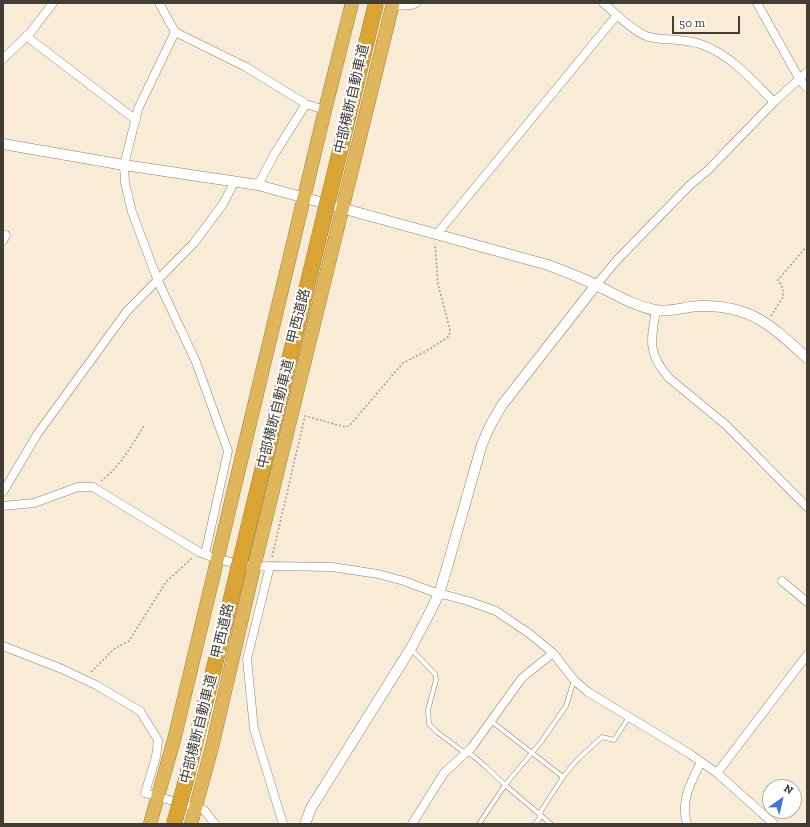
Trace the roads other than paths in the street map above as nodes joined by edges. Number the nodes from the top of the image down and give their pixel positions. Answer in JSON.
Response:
{"nodes":[{"id":1,"x":53,"y":3,"type":"edge"},
{"id":2,"x":159,"y":3,"type":"edge"},
{"id":3,"x":352,"y":3,"type":"edge"},
{"id":4,"x":376,"y":3,"type":"edge"},
{"id":5,"x":416,"y":3,"type":"edge"},
{"id":6,"x":603,"y":3,"type":"edge"},
{"id":7,"x":756,"y":3,"type":"edge"},
{"id":8,"x":389,"y":4,"type":"edge"},
{"id":9,"x":617,"y":15,"type":"junction"},
{"id":10,"x":175,"y":32,"type":"junction"},
{"id":11,"x":26,"y":36,"type":"junction"},
{"id":12,"x":3,"y":59,"type":"edge"},
{"id":13,"x":807,"y":72,"type":"edge"},
{"id":14,"x":800,"y":80,"type":"junction"},
{"id":15,"x":807,"y":88,"type":"edge"},
{"id":16,"x":774,"y":102,"type":"junction"},
{"id":17,"x":306,"y":104,"type":"junction"},
{"id":18,"x":325,"y":110,"type":"junction"},
{"id":19,"x":136,"y":120,"type":"junction"},
{"id":20,"x":3,"y":144,"type":"edge"},
{"id":21,"x":124,"y":165,"type":"junction"},
{"id":22,"x":235,"y":181,"type":"junction"},
{"id":23,"x":258,"y":185,"type":"junction"},
{"id":24,"x":304,"y":198,"type":"junction"},
{"id":25,"x":342,"y":208,"type":"junction"},
{"id":26,"x":436,"y":235,"type":"junction"},
{"id":27,"x":158,"y":281,"type":"junction"},
{"id":28,"x":596,"y":285,"type":"junction"},
{"id":29,"x":656,"y":310,"type":"junction"},
{"id":30,"x":807,"y":358,"type":"edge"},
{"id":31,"x":3,"y":492,"type":"edge"},
{"id":32,"x":3,"y":506,"type":"edge"},
{"id":33,"x":807,"y":507,"type":"edge"},
{"id":34,"x":207,"y":555,"type":"junction"},
{"id":35,"x":270,"y":566,"type":"junction"},
{"id":36,"x":254,"y":567,"type":"junction"},
{"id":37,"x":782,"y":581,"type":"dead end"},
{"id":38,"x":438,"y":594,"type":"junction"},
{"id":39,"x":807,"y":602,"type":"edge"},
{"id":40,"x":3,"y":646,"type":"edge"},
{"id":41,"x":411,"y":648,"type":"junction"},
{"id":42,"x":553,"y":653,"type":"junction"},
{"id":43,"x":807,"y":655,"type":"edge"},
{"id":44,"x":574,"y":680,"type":"junction"},
{"id":45,"x":629,"y":717,"type":"junction"},
{"id":46,"x":491,"y":721,"type":"junction"},
{"id":47,"x":465,"y":753,"type":"junction"},
{"id":48,"x":532,"y":753,"type":"junction"},
{"id":49,"x":701,"y":762,"type":"junction"},
{"id":50,"x":717,"y":773,"type":"junction"},
{"id":51,"x":563,"y":777,"type":"junction"},
{"id":52,"x":505,"y":785,"type":"junction"},
{"id":53,"x":158,"y":797,"type":"junction"},
{"id":54,"x":196,"y":808,"type":"junction"},
{"id":55,"x":540,"y":814,"type":"junction"},
{"id":56,"x":150,"y":824,"type":"edge"},
{"id":57,"x":174,"y":824,"type":"edge"},
{"id":58,"x":181,"y":824,"type":"edge"},
{"id":59,"x":191,"y":824,"type":"edge"},
{"id":60,"x":215,"y":824,"type":"edge"},
{"id":61,"x":283,"y":824,"type":"edge"},
{"id":62,"x":305,"y":824,"type":"edge"},
{"id":63,"x":412,"y":824,"type":"edge"},
{"id":64,"x":478,"y":824,"type":"edge"},
{"id":65,"x":535,"y":824,"type":"edge"},
{"id":66,"x":551,"y":824,"type":"edge"},
{"id":67,"x":687,"y":824,"type":"edge"},
{"id":68,"x":774,"y":824,"type":"edge"}],
"edges":[{"from":1,"to":11,"type":"street"},
{"from":2,"to":10,"type":"street"},
{"from":3,"to":18,"type":"highway","name":"甲西道路"},
{"from":4,"to":57,"type":"highway","name":"中部横断自動車道","bridge":true},
{"from":5,"to":8,"type":"street"},
{"from":6,"to":9,"type":"street"},
{"from":7,"to":14,"type":"street"},
{"from":8,"to":25,"type":"highway","name":"甲西道路"},
{"from":8,"to":58,"type":"highway","name":"中部横断自動車道"},
{"from":9,"to":16,"type":"street"},
{"from":9,"to":26,"type":"street"},
{"from":10,"to":17,"type":"street"},
{"from":10,"to":19,"type":"street"},
{"from":11,"to":12,"type":"street"},
{"from":11,"to":19,"type":"street"},
{"from":13,"to":14,"type":"street"},
{"from":14,"to":15,"type":"street"},
{"from":14,"to":16,"type":"street"},
{"from":16,"to":28,"type":"street"},
{"from":17,"to":18,"type":"street"},
{"from":17,"to":23,"type":"street"},
{"from":18,"to":24,"type":"highway","name":"甲西道路"},
{"from":19,"to":21,"type":"street"},
{"from":20,"to":21,"type":"street"},
{"from":21,"to":22,"type":"street"},
{"from":21,"to":27,"type":"street"},
{"from":22,"to":23,"type":"street"},
{"from":22,"to":27,"type":"street"},
{"from":23,"to":24,"type":"street"},
{"from":24,"to":25,"type":"street"},
{"from":24,"to":34,"type":"highway","name":"甲西道路"},
{"from":25,"to":26,"type":"street"},
{"from":25,"to":36,"type":"highway","name":"甲西道路"},
{"from":26,"to":28,"type":"street"},
{"from":27,"to":31,"type":"street"},
{"from":27,"to":34,"type":"street"},
{"from":28,"to":29,"type":"street"},
{"from":28,"to":38,"type":"street"},
{"from":29,"to":30,"type":"street"},
{"from":29,"to":33,"type":"street"},
{"from":32,"to":34,"type":"street"},
{"from":34,"to":36,"type":"street"},
{"from":34,"to":53,"type":"highway","name":"甲西道路"},
{"from":35,"to":36,"type":"street"},
{"from":35,"to":38,"type":"street"},
{"from":35,"to":61,"type":"street"},
{"from":36,"to":54,"type":"highway","name":"甲西道路"},
{"from":37,"to":39,"type":"street"},
{"from":38,"to":41,"type":"street"},
{"from":38,"to":42,"type":"street"},
{"from":40,"to":53,"type":"street"},
{"from":41,"to":47,"type":"lane"},
{"from":41,"to":62,"type":"street"},
{"from":42,"to":44,"type":"street"},
{"from":42,"to":46,"type":"street"},
{"from":43,"to":50,"type":"street"},
{"from":44,"to":45,"type":"street"},
{"from":44,"to":48,"type":"lane"},
{"from":45,"to":49,"type":"street"},
{"from":45,"to":51,"type":"lane"},
{"from":46,"to":47,"type":"street"},
{"from":46,"to":48,"type":"lane"},
{"from":47,"to":52,"type":"lane"},
{"from":47,"to":63,"type":"street"},
{"from":48,"to":51,"type":"lane"},
{"from":48,"to":52,"type":"lane"},
{"from":49,"to":50,"type":"street"},
{"from":49,"to":67,"type":"street"},
{"from":50,"to":68,"type":"street"},
{"from":51,"to":55,"type":"lane"},
{"from":52,"to":55,"type":"lane"},
{"from":52,"to":64,"type":"lane"},
{"from":53,"to":54,"type":"street"},
{"from":53,"to":56,"type":"highway","name":"甲西道路"},
{"from":54,"to":59,"type":"highway","name":"甲西道路"},
{"from":54,"to":60,"type":"street"},
{"from":55,"to":65,"type":"lane"},
{"from":55,"to":66,"type":"lane"}]}
